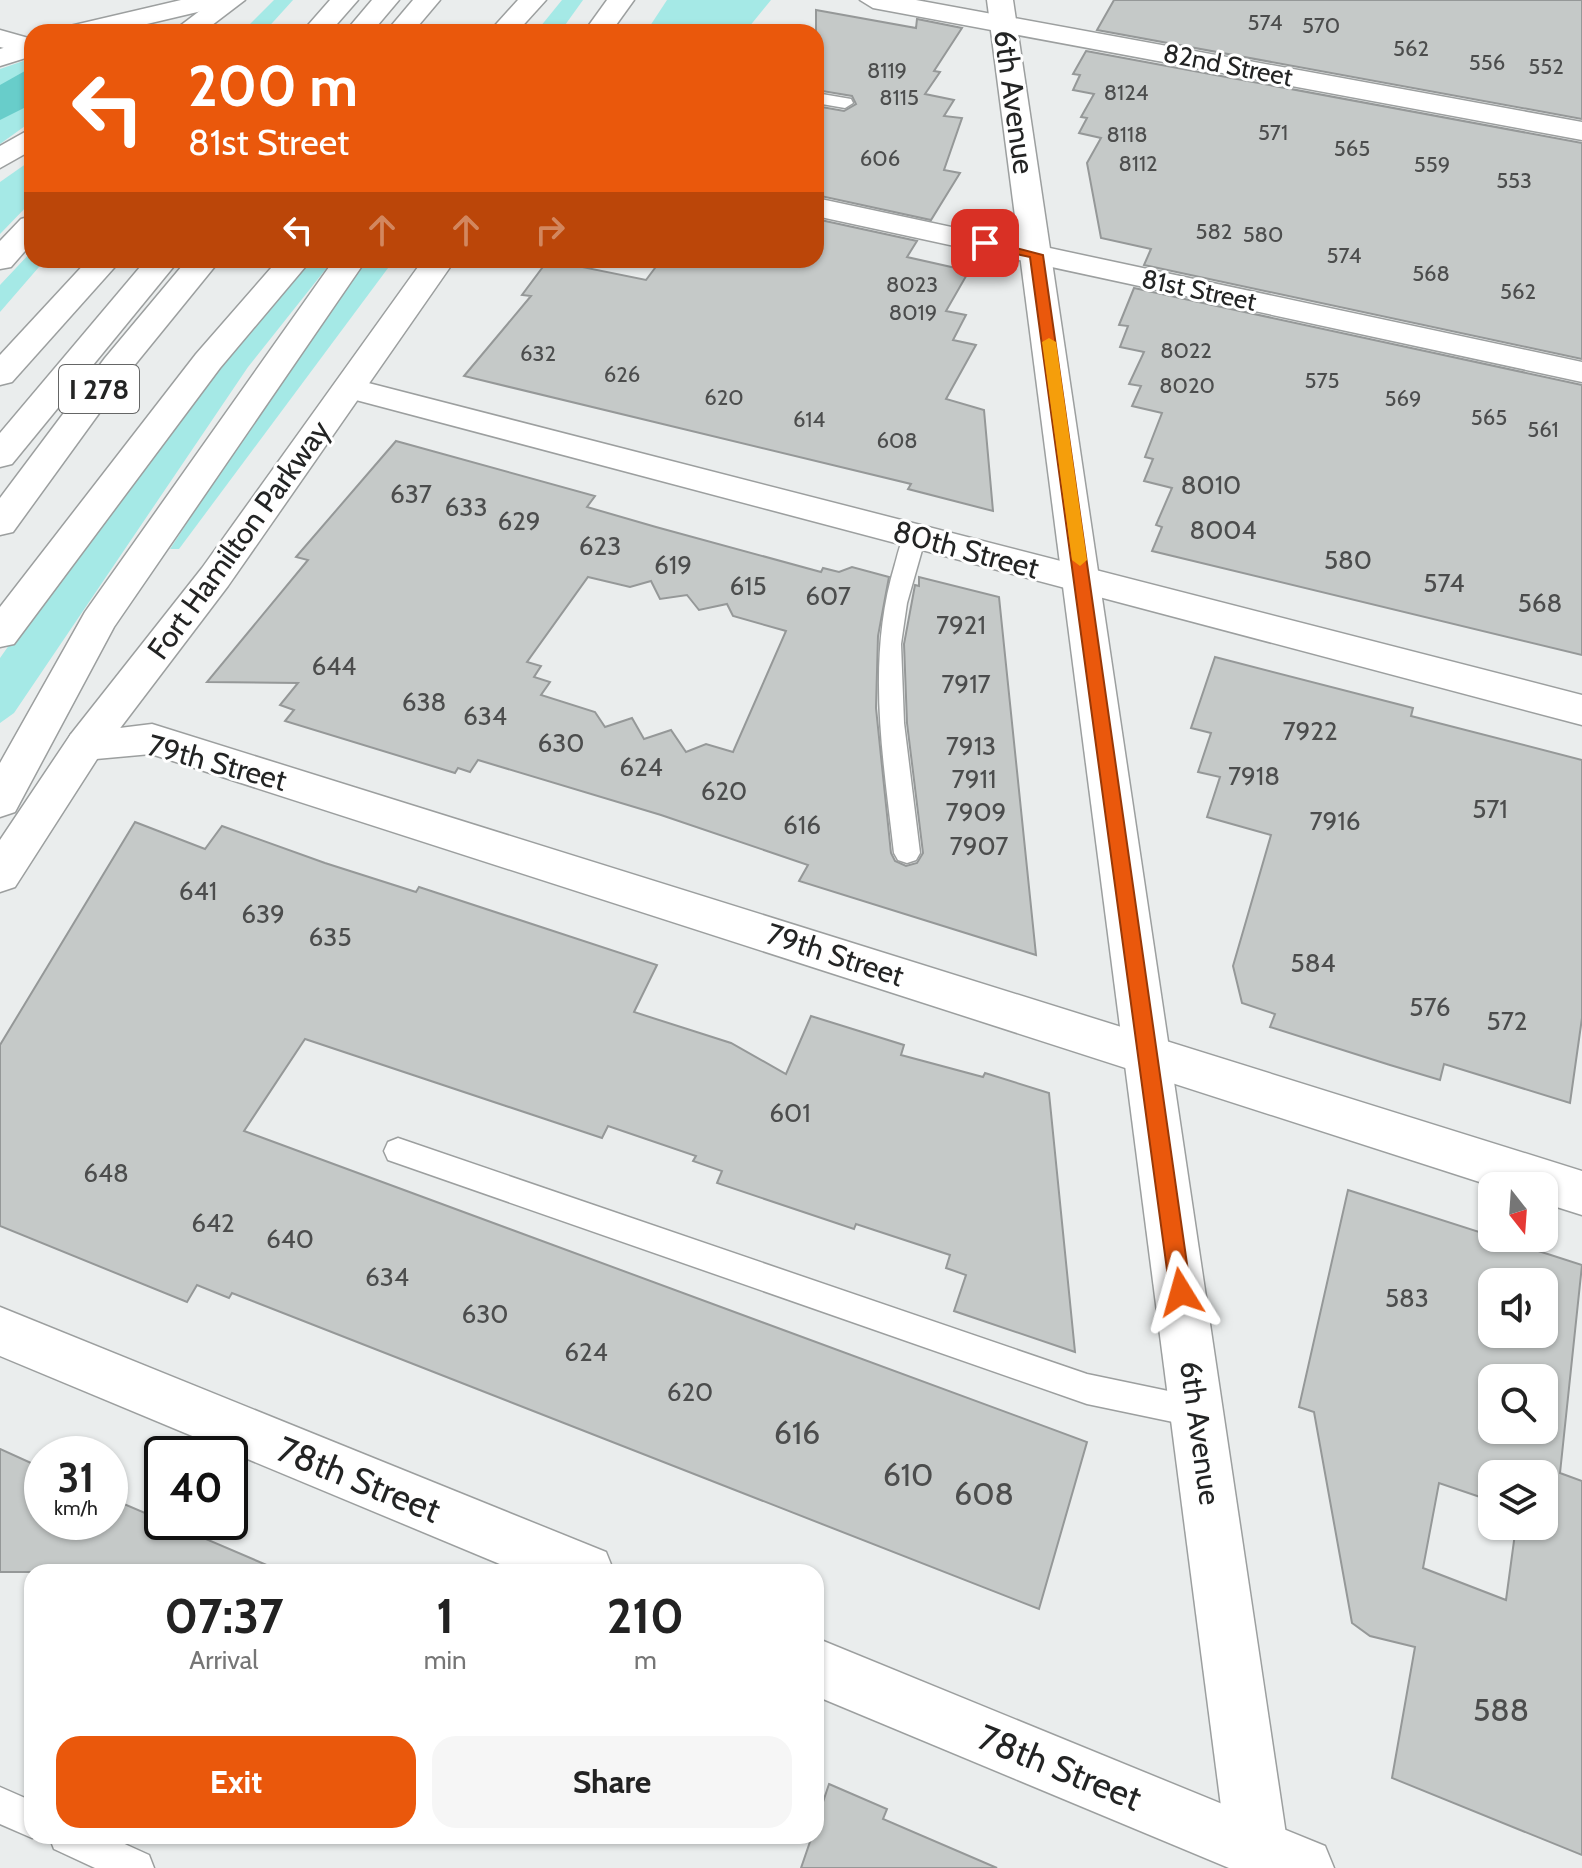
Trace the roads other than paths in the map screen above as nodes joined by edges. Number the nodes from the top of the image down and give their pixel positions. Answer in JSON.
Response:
{"nodes":[{"id":1,"x":214,"y":0,"type":"edge"},
{"id":2,"x":232,"y":0,"type":"edge"},
{"id":3,"x":242,"y":0,"type":"edge"},
{"id":4,"x":345,"y":0,"type":"edge"},
{"id":5,"x":386,"y":0,"type":"edge"},
{"id":6,"x":427,"y":0,"type":"edge"},
{"id":7,"x":533,"y":0,"type":"edge"},
{"id":8,"x":540,"y":0,"type":"edge"},
{"id":9,"x":621,"y":0,"type":"edge"},
{"id":10,"x":873,"y":0,"type":"edge"},
{"id":11,"x":1001,"y":11,"type":"edge"},
{"id":12,"x":112,"y":24,"type":"edge"},
{"id":13,"x":197,"y":24,"type":"edge"},
{"id":14,"x":220,"y":24,"type":"edge"},
{"id":15,"x":322,"y":24,"type":"edge"},
{"id":16,"x":365,"y":24,"type":"edge"},
{"id":17,"x":406,"y":24,"type":"edge"},
{"id":18,"x":510,"y":24,"type":"edge"},
{"id":19,"x":523,"y":24,"type":"edge"},
{"id":20,"x":603,"y":24,"type":"edge"},
{"id":21,"x":0,"y":38,"type":"edge"},
{"id":22,"x":24,"y":45,"type":"edge"},
{"id":23,"x":24,"y":49,"type":"edge"},
{"id":24,"x":0,"y":58,"type":"edge"},
{"id":25,"x":824,"y":99,"type":"edge"},
{"id":26,"x":845,"y":103,"type":"dead end"},
{"id":27,"x":1582,"y":131,"type":"edge"},
{"id":28,"x":24,"y":142,"type":"edge"},
{"id":29,"x":0,"y":159,"type":"edge"},
{"id":30,"x":824,"y":209,"type":"edge"},
{"id":31,"x":24,"y":234,"type":"edge"},
{"id":32,"x":1036,"y":255,"type":"junction"},
{"id":33,"x":0,"y":260,"type":"edge"},
{"id":34,"x":98,"y":268,"type":"edge"},
{"id":35,"x":156,"y":268,"type":"edge"},
{"id":36,"x":197,"y":268,"type":"edge"},
{"id":37,"x":288,"y":268,"type":"edge"},
{"id":38,"x":344,"y":268,"type":"edge"},
{"id":39,"x":433,"y":268,"type":"edge"},
{"id":40,"x":1582,"y":372,"type":"edge"},
{"id":41,"x":0,"y":375,"type":"edge"},
{"id":42,"x":349,"y":388,"type":"junction"},
{"id":43,"x":0,"y":456,"type":"edge"},
{"id":44,"x":0,"y":523,"type":"edge"},
{"id":45,"x":915,"y":536,"type":"junction"},
{"id":46,"x":1082,"y":580,"type":"junction"},
{"id":47,"x":0,"y":634,"type":"edge"},
{"id":48,"x":1582,"y":710,"type":"edge"},
{"id":49,"x":85,"y":745,"type":"junction"},
{"id":50,"x":12,"y":760,"type":"edge"},
{"id":51,"x":0,"y":801,"type":"edge"},
{"id":52,"x":907,"y":853,"type":"dead end"},
{"id":53,"x":0,"y":875,"type":"edge"},
{"id":54,"x":1148,"y":1054,"type":"junction"},
{"id":55,"x":398,"y":1151,"type":"dead end"},
{"id":56,"x":1582,"y":1193,"type":"edge"},
{"id":57,"x":0,"y":1331,"type":"edge"},
{"id":58,"x":1197,"y":1412,"type":"junction"},
{"id":59,"x":567,"y":1564,"type":"edge"},
{"id":60,"x":824,"y":1670,"type":"edge"},
{"id":61,"x":0,"y":1805,"type":"edge"},
{"id":62,"x":24,"y":1816,"type":"edge"},
{"id":63,"x":84,"y":1844,"type":"edge"},
{"id":64,"x":1274,"y":1862,"type":"edge"},
{"id":65,"x":136,"y":1868,"type":"edge"}],
"edges":[{"from":1,"to":12,"type":"main road"},
{"from":2,"to":13,"type":"main road"},
{"from":3,"to":14,"type":"main road"},
{"from":4,"to":15,"type":"main road"},
{"from":5,"to":16,"type":"main road"},
{"from":6,"to":17,"type":"main road"},
{"from":7,"to":18,"type":"main road"},
{"from":8,"to":19,"type":"main road"},
{"from":9,"to":20,"type":"main road"},
{"from":10,"to":11,"type":"main road","name":"82nd Street"},
{"from":11,"to":27,"type":"main road","name":"82nd Street"},
{"from":11,"to":32,"type":"main road","name":"6th Avenue"},
{"from":21,"to":22,"type":"main road"},
{"from":23,"to":24,"type":"main road"},
{"from":25,"to":26,"type":"lane"},
{"from":28,"to":29,"type":"main road"},
{"from":30,"to":32,"type":"main road","name":"81st Street"},
{"from":31,"to":33,"type":"main road"},
{"from":32,"to":40,"type":"main road","name":"81st Street"},
{"from":32,"to":46,"type":"main road","name":"6th Avenue"},
{"from":34,"to":41,"type":"main road","number":"I 278"},
{"from":35,"to":43,"type":"main road","number":"I 278"},
{"from":36,"to":44,"type":"main road","number":"I 278"},
{"from":37,"to":47,"type":"main road"},
{"from":38,"to":50,"type":"main road"},
{"from":39,"to":42,"type":"main road","name":"Fort Hamilton Parkway"},
{"from":42,"to":45,"type":"main road","name":"80th Street"},
{"from":42,"to":49,"type":"main road","name":"Fort Hamilton Parkway"},
{"from":45,"to":46,"type":"main road","name":"80th Street"},
{"from":45,"to":52,"type":"lane"},
{"from":46,"to":48,"type":"main road","name":"80th Street"},
{"from":46,"to":54,"type":"main road","name":"6th Avenue"},
{"from":49,"to":50,"type":"main road"},
{"from":49,"to":53,"type":"main road","name":"Fort Hamilton Parkway"},
{"from":49,"to":54,"type":"main road","name":"79th Street"},
{"from":50,"to":51,"type":"main road"},
{"from":54,"to":56,"type":"main road","name":"79th Street"},
{"from":54,"to":58,"type":"main road","name":"6th Avenue"},
{"from":55,"to":58,"type":"lane"},
{"from":57,"to":59,"type":"main road","name":"78th Street"},
{"from":58,"to":64,"type":"main road","name":"6th Avenue"},
{"from":60,"to":64,"type":"main road","name":"78th Street"},
{"from":61,"to":62,"type":"lane"},
{"from":63,"to":65,"type":"lane"}]}
